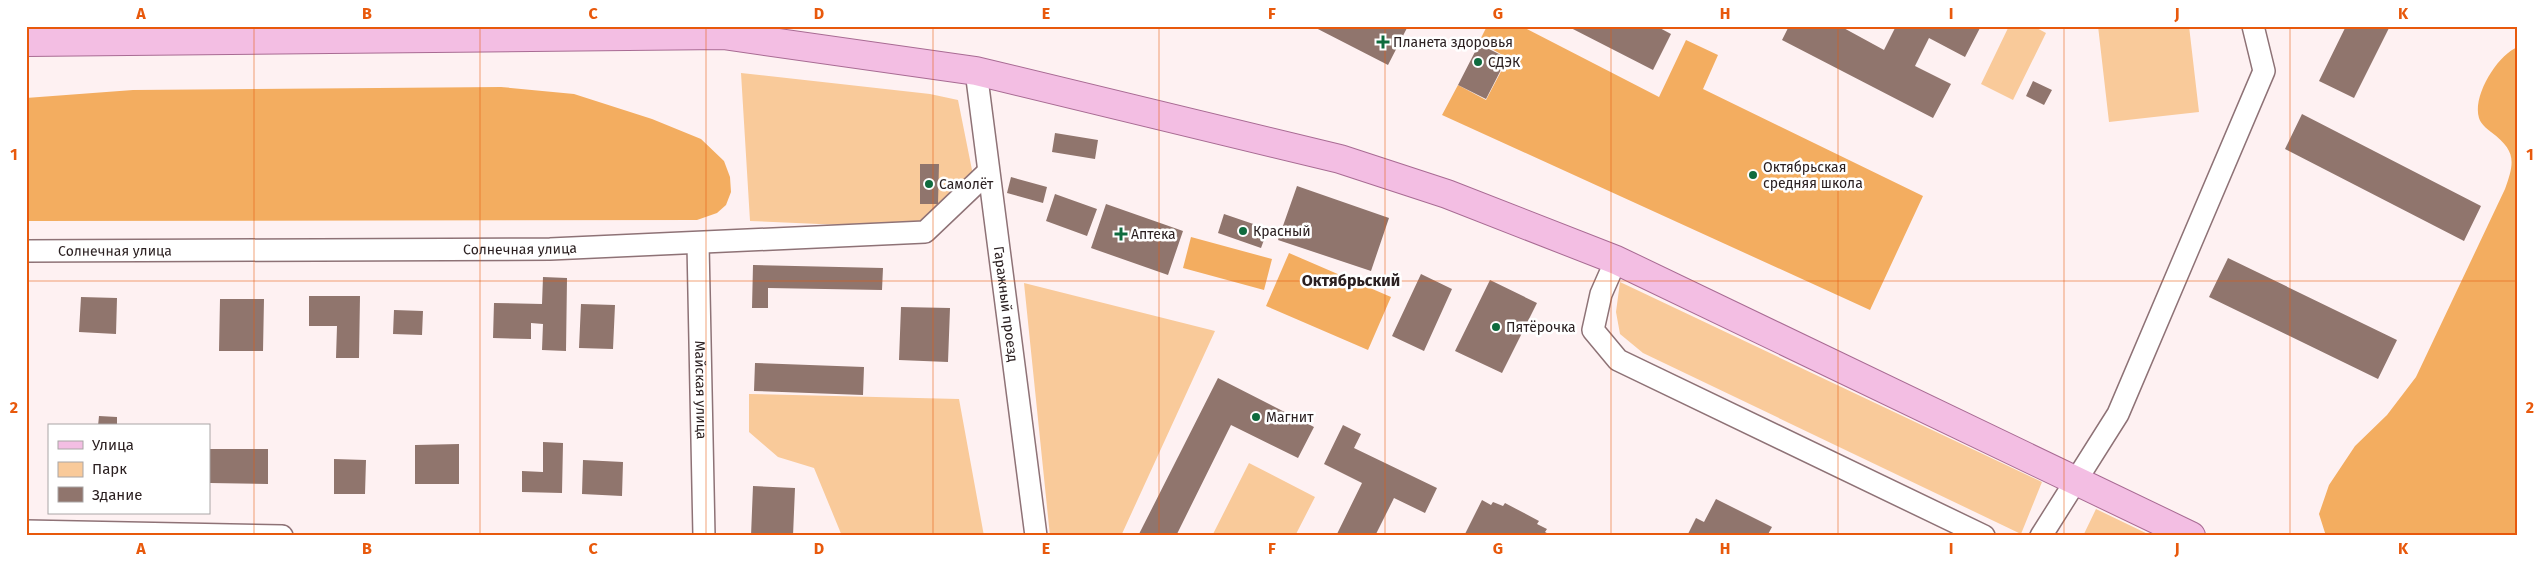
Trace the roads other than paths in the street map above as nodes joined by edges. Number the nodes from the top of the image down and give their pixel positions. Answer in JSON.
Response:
{"nodes":[{"id":1,"x":2253,"y":26,"type":"edge"},
{"id":2,"x":722,"y":31,"type":"edge"},
{"id":3,"x":26,"y":42,"type":"edge"},
{"id":4,"x":976,"y":71,"type":"junction"},
{"id":5,"x":988,"y":172,"type":"junction"},
{"id":6,"x":698,"y":244,"type":"junction"},
{"id":7,"x":26,"y":251,"type":"edge"},
{"id":8,"x":1616,"y":260,"type":"junction"},
{"id":9,"x":2076,"y":480,"type":"junction"},
{"id":10,"x":26,"y":531,"type":"edge"},
{"id":11,"x":282,"y":536,"type":"edge"},
{"id":12,"x":704,"y":536,"type":"edge"},
{"id":13,"x":1036,"y":536,"type":"edge"},
{"id":14,"x":1984,"y":536,"type":"edge"},
{"id":15,"x":2040,"y":536,"type":"edge"},
{"id":16,"x":2191,"y":536,"type":"edge"}],
"edges":[{"from":1,"to":9,"type":"street"},
{"from":2,"to":3,"type":"main road"},
{"from":2,"to":4,"type":"main road"},
{"from":4,"to":5,"type":"street","name":"Гаражный проезд"},
{"from":4,"to":8,"type":"main road"},
{"from":5,"to":6,"type":"street","name":"Солнечная улица"},
{"from":5,"to":13,"type":"street","name":"Гаражный проезд"},
{"from":6,"to":7,"type":"street","name":"Солнечная улица"},
{"from":6,"to":12,"type":"street","name":"Майская улица"},
{"from":8,"to":9,"type":"main road"},
{"from":8,"to":14,"type":"street"},
{"from":9,"to":15,"type":"street"},
{"from":9,"to":16,"type":"main road"},
{"from":10,"to":11,"type":"street"}]}
